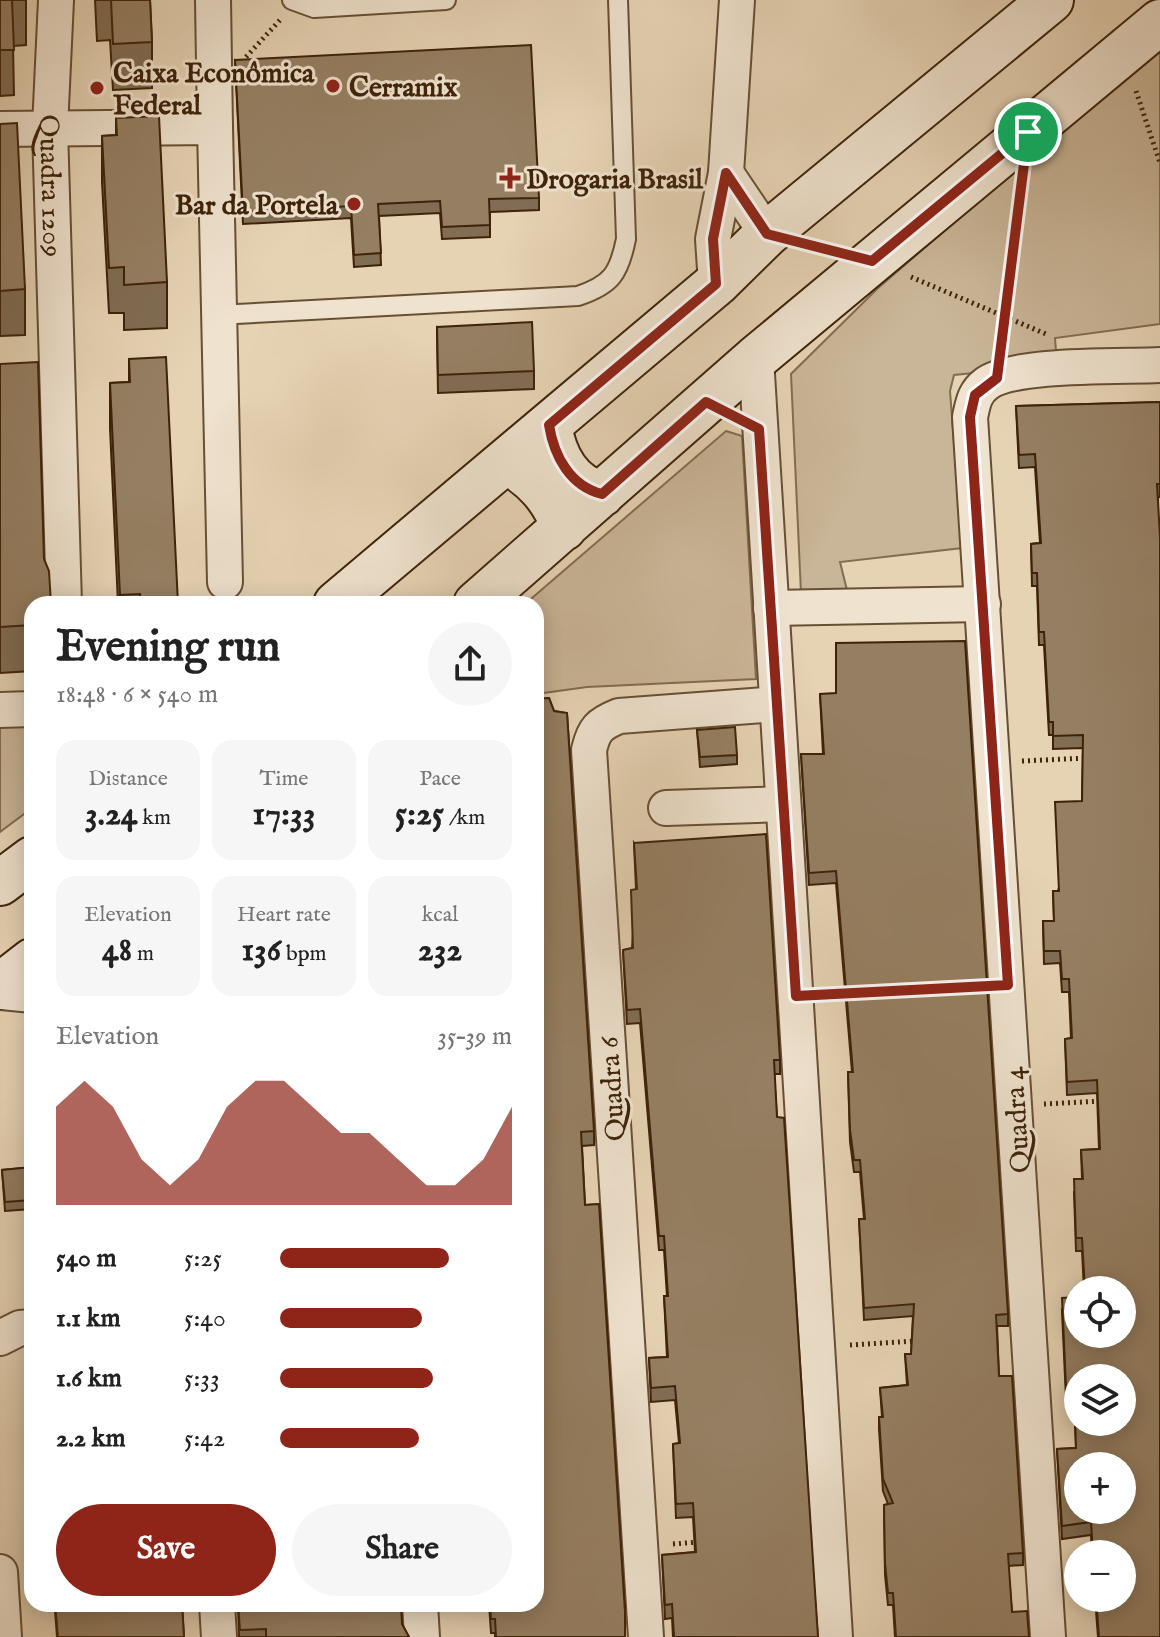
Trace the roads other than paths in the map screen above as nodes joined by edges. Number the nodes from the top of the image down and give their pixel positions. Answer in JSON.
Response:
{"nodes":[{"id":1,"x":56,"y":0,"type":"edge"},
{"id":2,"x":213,"y":0,"type":"edge"},
{"id":3,"x":446,"y":0,"type":"edge"},
{"id":4,"x":618,"y":0,"type":"edge"},
{"id":5,"x":737,"y":0,"type":"edge"},
{"id":6,"x":1051,"y":0,"type":"edge"},
{"id":7,"x":294,"y":2,"type":"edge"},
{"id":8,"x":1160,"y":22,"type":"edge"},
{"id":9,"x":215,"y":127,"type":"junction"},
{"id":10,"x":50,"y":128,"type":"junction"},
{"id":11,"x":0,"y":129,"type":"edge"},
{"id":12,"x":726,"y":173,"type":"junction"},
{"id":13,"x":767,"y":234,"type":"junction"},
{"id":14,"x":716,"y":284,"type":"junction"},
{"id":15,"x":217,"y":315,"type":"junction"},
{"id":16,"x":756,"y":358,"type":"junction"},
{"id":17,"x":1160,"y":365,"type":"edge"},
{"id":18,"x":706,"y":402,"type":"junction"},
{"id":19,"x":549,"y":425,"type":"junction"},
{"id":20,"x":759,"y":429,"type":"junction"},
{"id":21,"x":506,"y":461,"type":"junction"},
{"id":22,"x":602,"y":494,"type":"junction"},
{"id":23,"x":564,"y":528,"type":"junction"},
{"id":24,"x":225,"y":582,"type":"dead end"},
{"id":25,"x":63,"y":596,"type":"edge"},
{"id":26,"x":346,"y":596,"type":"edge"},
{"id":27,"x":485,"y":596,"type":"edge"},
{"id":28,"x":983,"y":604,"type":"junction"},
{"id":29,"x":771,"y":608,"type":"junction"},
{"id":30,"x":777,"y":704,"type":"junction"},
{"id":31,"x":24,"y":709,"type":"edge"},
{"id":32,"x":0,"y":710,"type":"edge"},
{"id":33,"x":783,"y":804,"type":"junction"},
{"id":34,"x":666,"y":808,"type":"dead end"},
{"id":35,"x":24,"y":865,"type":"edge"},
{"id":36,"x":0,"y":883,"type":"edge"},
{"id":37,"x":24,"y":967,"type":"edge"},
{"id":38,"x":0,"y":986,"type":"edge"},
{"id":39,"x":0,"y":1000,"type":"edge"},
{"id":40,"x":24,"y":1002,"type":"edge"},
{"id":41,"x":24,"y":1328,"type":"edge"},
{"id":42,"x":0,"y":1338,"type":"edge"},
{"id":43,"x":0,"y":1572,"type":"edge"},
{"id":44,"x":217,"y":1612,"type":"edge"},
{"id":45,"x":420,"y":1612,"type":"edge"},
{"id":46,"x":4,"y":1637,"type":"edge"},
{"id":47,"x":219,"y":1637,"type":"edge"},
{"id":48,"x":422,"y":1637,"type":"edge"},
{"id":49,"x":646,"y":1637,"type":"edge"},
{"id":50,"x":835,"y":1637,"type":"edge"},
{"id":51,"x":1048,"y":1637,"type":"edge"}],
"edges":[{"from":1,"to":10,"type":"street","name":"Quadra 1209"},
{"from":2,"to":9,"type":"street"},
{"from":3,"to":7,"type":"lane"},
{"from":4,"to":15,"type":"lane"},
{"from":5,"to":12,"type":"street"},
{"from":6,"to":13,"type":"main road"},
{"from":8,"to":16,"type":"main road"},
{"from":9,"to":10,"type":"street"},
{"from":9,"to":15,"type":"street"},
{"from":10,"to":11,"type":"street"},
{"from":10,"to":25,"type":"street","name":"Quadra 1209"},
{"from":12,"to":13,"type":"street"},
{"from":12,"to":14,"type":"street"},
{"from":13,"to":14,"type":"main road"},
{"from":14,"to":19,"type":"main road"},
{"from":15,"to":24,"type":"street"},
{"from":16,"to":18,"type":"main road"},
{"from":16,"to":20,"type":"street"},
{"from":17,"to":28,"type":"street","name":"Quadra 4"},
{"from":18,"to":20,"type":"street"},
{"from":18,"to":22,"type":"main road"},
{"from":19,"to":21,"type":"main road"},
{"from":19,"to":22,"type":"main road"},
{"from":20,"to":29,"type":"street"},
{"from":21,"to":23,"type":"main road"},
{"from":21,"to":26,"type":"main road"},
{"from":22,"to":23,"type":"main road"},
{"from":23,"to":27,"type":"main road"},
{"from":28,"to":29,"type":"street"},
{"from":28,"to":51,"type":"street","name":"Quadra 4"},
{"from":29,"to":30,"type":"street"},
{"from":30,"to":33,"type":"street"},
{"from":30,"to":49,"type":"street","name":"Quadra 6"},
{"from":31,"to":32,"type":"street"},
{"from":33,"to":34,"type":"street"},
{"from":33,"to":50,"type":"street"},
{"from":35,"to":36,"type":"main road"},
{"from":37,"to":38,"type":"main road"},
{"from":39,"to":40,"type":"lane"},
{"from":41,"to":42,"type":"street"},
{"from":43,"to":46,"type":"street"},
{"from":44,"to":47,"type":"street"},
{"from":45,"to":48,"type":"street"}]}
